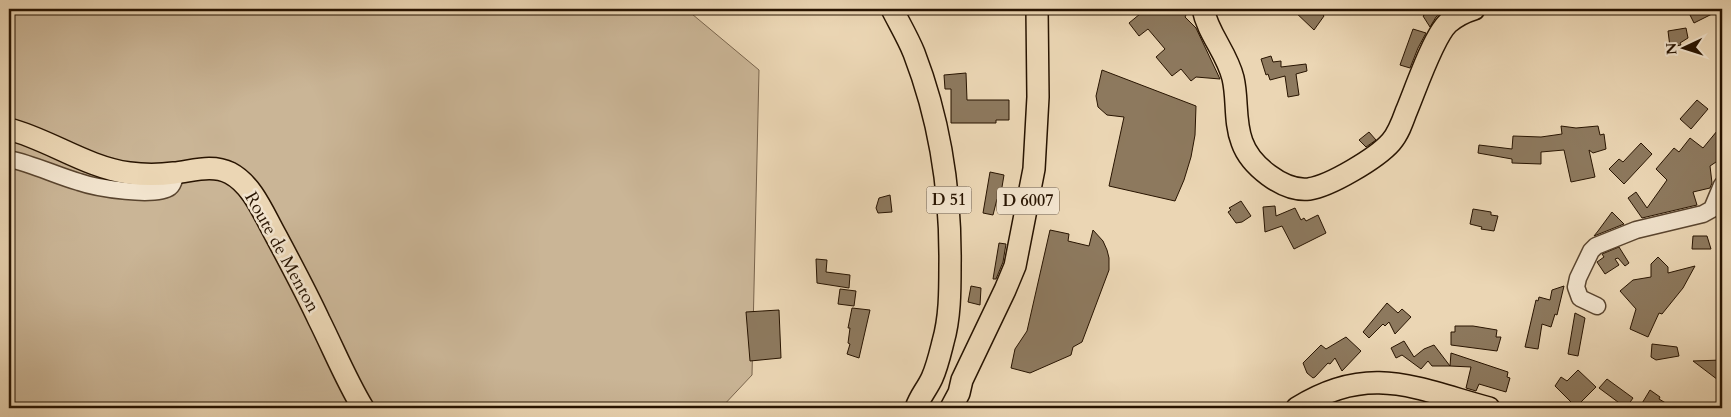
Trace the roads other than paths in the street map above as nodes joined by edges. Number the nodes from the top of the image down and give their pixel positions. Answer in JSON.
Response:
{"nodes":[{"id":1,"x":892,"y":9,"type":"edge"},
{"id":2,"x":1037,"y":9,"type":"edge"},
{"id":3,"x":1203,"y":9,"type":"edge"},
{"id":4,"x":1474,"y":9,"type":"edge"},
{"id":5,"x":9,"y":129,"type":"edge"},
{"id":6,"x":9,"y":160,"type":"edge"},
{"id":7,"x":176,"y":173,"type":"junction"},
{"id":8,"x":1722,"y":185,"type":"edge"},
{"id":9,"x":1597,"y":306,"type":"dead end"},
{"id":10,"x":962,"y":380,"type":"junction"},
{"id":11,"x":914,"y":404,"type":"edge"},
{"id":12,"x":363,"y":408,"type":"edge"},
{"id":13,"x":943,"y":408,"type":"edge"},
{"id":14,"x":952,"y":408,"type":"edge"},
{"id":15,"x":1297,"y":408,"type":"edge"},
{"id":16,"x":1489,"y":408,"type":"edge"}],
"edges":[{"from":1,"to":11,"type":"main road","number":"D 51"},
{"from":2,"to":10,"type":"main road","number":"D 6007"},
{"from":3,"to":4,"type":"main road"},
{"from":5,"to":7,"type":"main road","name":"Route de Menton"},
{"from":6,"to":7,"type":"street"},
{"from":7,"to":12,"type":"main road","name":"Route de Menton"},
{"from":8,"to":9,"type":"street"},
{"from":10,"to":13,"type":"main road","number":"D 6007"},
{"from":10,"to":14,"type":"main road","number":"D 6007"},
{"from":15,"to":16,"type":"main road"}]}
